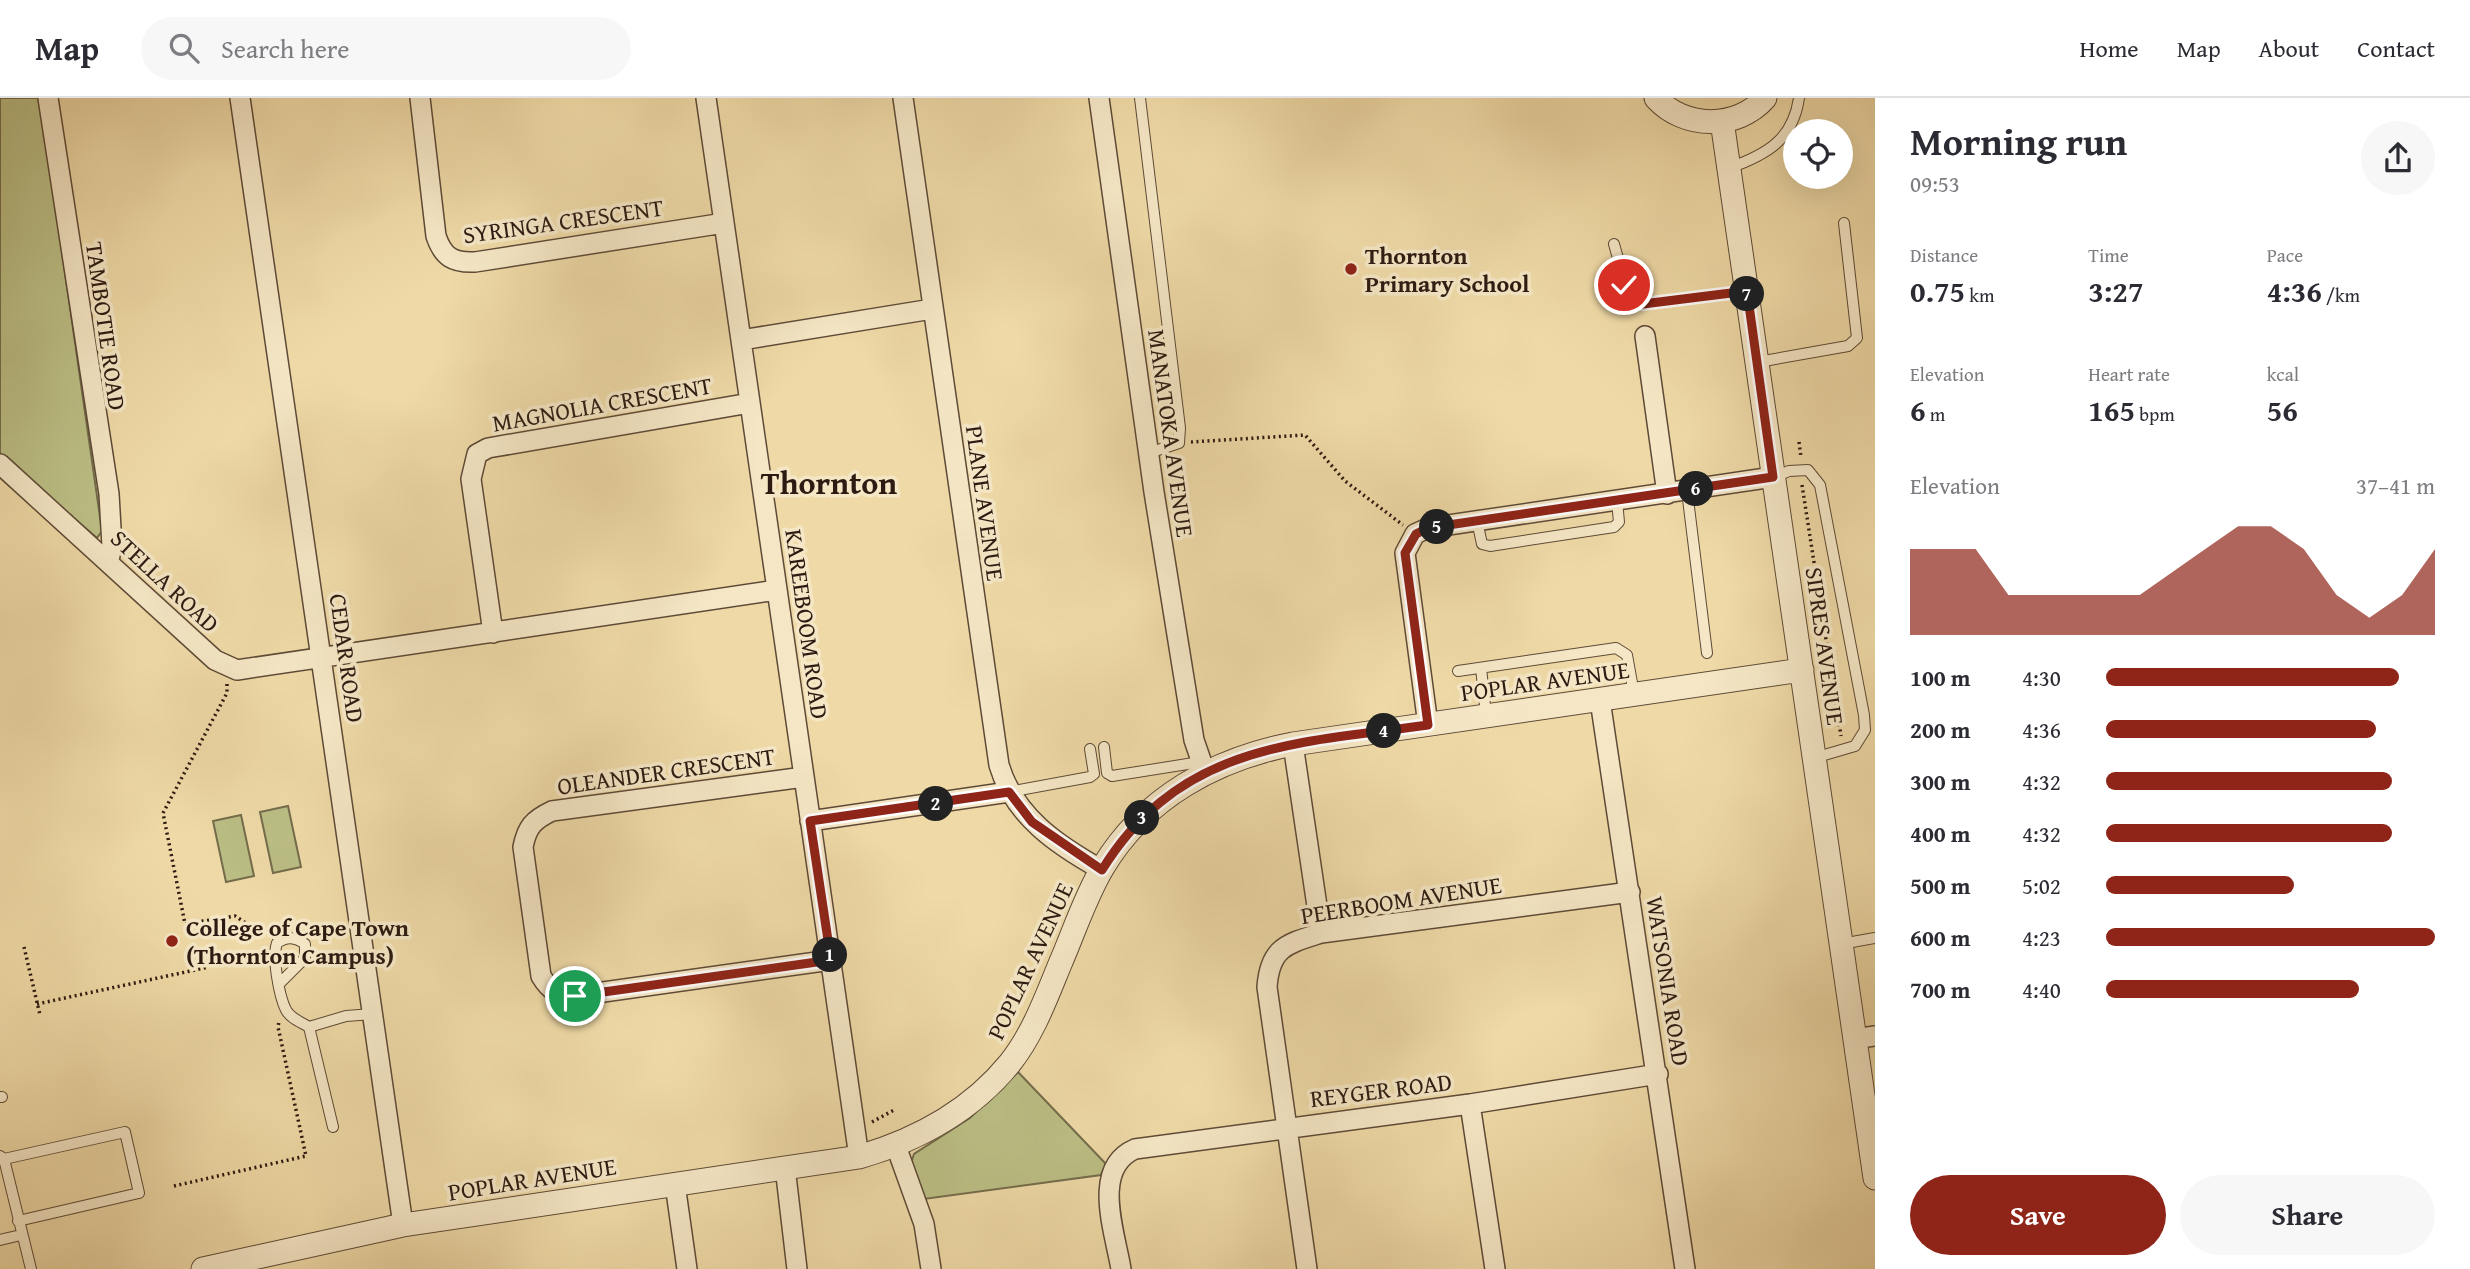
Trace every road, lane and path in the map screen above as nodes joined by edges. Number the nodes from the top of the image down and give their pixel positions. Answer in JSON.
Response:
{"nodes":[{"id":1,"x":48,"y":98,"type":"edge"},
{"id":2,"x":240,"y":98,"type":"edge"},
{"id":3,"x":420,"y":98,"type":"edge"},
{"id":4,"x":706,"y":98,"type":"edge"},
{"id":5,"x":903,"y":98,"type":"edge"},
{"id":6,"x":1099,"y":98,"type":"edge"},
{"id":7,"x":1140,"y":98,"type":"edge"},
{"id":8,"x":1656,"y":98,"type":"edge"},
{"id":9,"x":1765,"y":98,"type":"edge"},
{"id":10,"x":1799,"y":98,"type":"edge"},
{"id":11,"x":1722,"y":121,"type":"junction"},
{"id":12,"x":1728,"y":168,"type":"junction"},
{"id":13,"x":724,"y":223,"type":"junction"},
{"id":14,"x":1843,"y":223,"type":"dead end"},
{"id":15,"x":1614,"y":244,"type":"dead end"},
{"id":16,"x":1747,"y":291,"type":"junction"},
{"id":17,"x":932,"y":309,"type":"junction"},
{"id":18,"x":1645,"y":336,"type":"dead end"},
{"id":19,"x":741,"y":340,"type":"junction"},
{"id":20,"x":1757,"y":362,"type":"junction"},
{"id":21,"x":750,"y":403,"type":"junction"},
{"id":22,"x":1799,"y":442,"type":"dead end"},
{"id":23,"x":1179,"y":443,"type":"junction"},
{"id":24,"x":1149,"y":453,"type":"junction"},
{"id":25,"x":1801,"y":460,"type":"dead end"},
{"id":26,"x":0,"y":464,"type":"edge"},
{"id":27,"x":1773,"y":477,"type":"junction"},
{"id":28,"x":1801,"y":479,"type":"dead end"},
{"id":29,"x":1687,"y":491,"type":"junction"},
{"id":30,"x":1667,"y":494,"type":"junction"},
{"id":31,"x":1617,"y":501,"type":"junction"},
{"id":32,"x":1477,"y":521,"type":"junction"},
{"id":33,"x":1416,"y":534,"type":"junction"},
{"id":34,"x":108,"y":560,"type":"junction"},
{"id":35,"x":777,"y":590,"type":"junction"},
{"id":36,"x":493,"y":633,"type":"junction"},
{"id":37,"x":1707,"y":653,"type":"dead end"},
{"id":38,"x":322,"y":658,"type":"junction"},
{"id":39,"x":227,"y":667,"type":"junction"},
{"id":40,"x":1480,"y":668,"type":"junction"},
{"id":41,"x":1802,"y":670,"type":"junction"},
{"id":42,"x":1458,"y":671,"type":"dead end"},
{"id":43,"x":1634,"y":695,"type":"junction"},
{"id":44,"x":1600,"y":700,"type":"junction"},
{"id":45,"x":1486,"y":716,"type":"junction"},
{"id":46,"x":1428,"y":725,"type":"junction"},
{"id":47,"x":1842,"y":742,"type":"dead end"},
{"id":48,"x":1293,"y":744,"type":"junction"},
{"id":49,"x":1104,"y":747,"type":"dead end"},
{"id":50,"x":1090,"y":749,"type":"dead end"},
{"id":51,"x":1814,"y":758,"type":"junction"},
{"id":52,"x":1202,"y":767,"type":"junction"},
{"id":53,"x":804,"y":777,"type":"junction"},
{"id":54,"x":1009,"y":792,"type":"junction"},
{"id":55,"x":810,"y":821,"type":"junction"},
{"id":56,"x":1102,"y":870,"type":"junction"},
{"id":57,"x":1630,"y":891,"type":"junction"},
{"id":58,"x":1321,"y":933,"type":"junction"},
{"id":59,"x":1875,"y":939,"type":"edge"},
{"id":60,"x":277,"y":943,"type":"junction"},
{"id":61,"x":1841,"y":944,"type":"junction"},
{"id":62,"x":24,"y":947,"type":"dead end"},
{"id":63,"x":831,"y":960,"type":"junction"},
{"id":64,"x":209,"y":967,"type":"dead end"},
{"id":65,"x":280,"y":983,"type":"junction"},
{"id":66,"x":37,"y":1004,"type":"junction"},
{"id":67,"x":288,"y":1013,"type":"junction"},
{"id":68,"x":373,"y":1014,"type":"junction"},
{"id":69,"x":40,"y":1015,"type":"dead end"},
{"id":70,"x":309,"y":1027,"type":"junction"},
{"id":71,"x":1865,"y":1037,"type":"edge"},
{"id":72,"x":1658,"y":1074,"type":"junction"},
{"id":73,"x":1470,"y":1104,"type":"junction"},
{"id":74,"x":894,"y":1110,"type":"dead end"},
{"id":75,"x":333,"y":1127,"type":"dead end"},
{"id":76,"x":864,"y":1127,"type":"dead end"},
{"id":77,"x":1287,"y":1127,"type":"junction"},
{"id":78,"x":896,"y":1146,"type":"junction"},
{"id":79,"x":859,"y":1157,"type":"junction"},
{"id":80,"x":2,"y":1158,"type":"edge"},
{"id":81,"x":785,"y":1167,"type":"junction"},
{"id":82,"x":1875,"y":1178,"type":"edge"},
{"id":83,"x":674,"y":1184,"type":"junction"},
{"id":84,"x":174,"y":1186,"type":"dead end"},
{"id":85,"x":18,"y":1221,"type":"junction"},
{"id":86,"x":403,"y":1225,"type":"junction"},
{"id":87,"x":21,"y":1236,"type":"junction"},
{"id":88,"x":0,"y":1240,"type":"edge"},
{"id":89,"x":213,"y":1268,"type":"edge"},
{"id":90,"x":30,"y":1269,"type":"edge"},
{"id":91,"x":687,"y":1269,"type":"edge"},
{"id":92,"x":797,"y":1269,"type":"edge"},
{"id":93,"x":931,"y":1269,"type":"edge"},
{"id":94,"x":1121,"y":1269,"type":"edge"},
{"id":95,"x":1307,"y":1269,"type":"edge"},
{"id":96,"x":1495,"y":1269,"type":"edge"},
{"id":97,"x":1685,"y":1269,"type":"edge"}],
"edges":[{"from":1,"to":34,"type":"street","name":"TAMBOTIE ROAD"},
{"from":2,"to":38,"type":"street","name":"CEDAR ROAD"},
{"from":3,"to":13,"type":"street","name":"SYRINGA CRESCENT"},
{"from":4,"to":13,"type":"street","name":"KAREEBOOM ROAD"},
{"from":5,"to":17,"type":"street","name":"PLANE AVENUE"},
{"from":6,"to":24,"type":"street","name":"MANATOKA AVENUE"},
{"from":7,"to":23,"type":"lane"},
{"from":8,"to":11,"type":"street"},
{"from":9,"to":11,"type":"street"},
{"from":10,"to":12,"type":"lane"},
{"from":11,"to":12,"type":"street","name":"SIPRES AVENUE"},
{"from":12,"to":16,"type":"street","name":"SIPRES AVENUE"},
{"from":13,"to":19,"type":"street","name":"KAREEBOOM ROAD"},
{"from":14,"to":20,"type":"lane"},
{"from":15,"to":16,"type":"lane"},
{"from":16,"to":20,"type":"street","name":"SIPRES AVENUE"},
{"from":17,"to":19,"type":"street"},
{"from":17,"to":54,"type":"street","name":"PLANE AVENUE"},
{"from":18,"to":30,"type":"street"},
{"from":19,"to":21,"type":"street","name":"KAREEBOOM ROAD"},
{"from":20,"to":27,"type":"street","name":"SIPRES AVENUE"},
{"from":21,"to":35,"type":"street","name":"KAREEBOOM ROAD"},
{"from":21,"to":36,"type":"street","name":"MAGNOLIA CRESCENT"},
{"from":22,"to":25,"type":"path"},
{"from":23,"to":24,"type":"lane"},
{"from":23,"to":33,"type":"path"},
{"from":24,"to":52,"type":"street","name":"MANATOKA AVENUE"},
{"from":26,"to":34,"type":"street","name":"STELLA ROAD"},
{"from":27,"to":29,"type":"street"},
{"from":27,"to":41,"type":"street","name":"SIPRES AVENUE"},
{"from":27,"to":51,"type":"lane"},
{"from":28,"to":47,"type":"path"},
{"from":29,"to":30,"type":"street"},
{"from":29,"to":37,"type":"lane"},
{"from":30,"to":31,"type":"street"},
{"from":31,"to":32,"type":"street"},
{"from":31,"to":32,"type":"lane"},
{"from":32,"to":33,"type":"street"},
{"from":33,"to":46,"type":"street"},
{"from":34,"to":39,"type":"street","name":"STELLA ROAD"},
{"from":35,"to":36,"type":"street"},
{"from":35,"to":53,"type":"street","name":"KAREEBOOM ROAD"},
{"from":36,"to":38,"type":"street"},
{"from":38,"to":39,"type":"street","name":"STELLA ROAD"},
{"from":38,"to":68,"type":"street","name":"CEDAR ROAD"},
{"from":39,"to":60,"type":"path"},
{"from":40,"to":42,"type":"lane"},
{"from":40,"to":43,"type":"lane"},
{"from":40,"to":45,"type":"lane"},
{"from":41,"to":43,"type":"street","name":"POPLAR AVENUE"},
{"from":41,"to":51,"type":"street","name":"SIPRES AVENUE"},
{"from":43,"to":44,"type":"street","name":"POPLAR AVENUE"},
{"from":44,"to":45,"type":"street","name":"POPLAR AVENUE"},
{"from":44,"to":57,"type":"street","name":"WATSONIA ROAD"},
{"from":45,"to":46,"type":"street","name":"POPLAR AVENUE"},
{"from":46,"to":48,"type":"street","name":"POPLAR AVENUE"},
{"from":48,"to":52,"type":"street","name":"POPLAR AVENUE"},
{"from":48,"to":58,"type":"street"},
{"from":49,"to":52,"type":"lane"},
{"from":50,"to":54,"type":"lane"},
{"from":51,"to":61,"type":"street","name":"SIPRES AVENUE"},
{"from":52,"to":56,"type":"street","name":"POPLAR AVENUE"},
{"from":53,"to":55,"type":"street","name":"KAREEBOOM ROAD"},
{"from":53,"to":63,"type":"street","name":"OLEANDER CRESCENT"},
{"from":54,"to":55,"type":"street"},
{"from":54,"to":56,"type":"street","name":"PLANE AVENUE"},
{"from":55,"to":63,"type":"street","name":"KAREEBOOM ROAD"},
{"from":56,"to":78,"type":"street","name":"POPLAR AVENUE"},
{"from":57,"to":58,"type":"street","name":"PEERBOOM AVENUE"},
{"from":57,"to":72,"type":"street","name":"WATSONIA ROAD"},
{"from":58,"to":77,"type":"street","name":"PEERBOOM AVENUE"},
{"from":59,"to":61,"type":"lane"},
{"from":60,"to":65,"type":"lane"},
{"from":60,"to":65,"type":"lane"},
{"from":61,"to":71,"type":"street","name":"SIPRES AVENUE"},
{"from":62,"to":66,"type":"path"},
{"from":63,"to":79,"type":"street","name":"KAREEBOOM ROAD"},
{"from":64,"to":66,"type":"path"},
{"from":65,"to":67,"type":"lane"},
{"from":66,"to":69,"type":"path"},
{"from":67,"to":70,"type":"lane"},
{"from":67,"to":84,"type":"path"},
{"from":68,"to":70,"type":"lane"},
{"from":68,"to":86,"type":"street","name":"CEDAR ROAD"},
{"from":70,"to":75,"type":"lane"},
{"from":71,"to":82,"type":"street","name":"SIPRES AVENUE"},
{"from":72,"to":73,"type":"street","name":"REYGER ROAD"},
{"from":72,"to":97,"type":"street","name":"WATSONIA ROAD"},
{"from":73,"to":77,"type":"street","name":"REYGER ROAD"},
{"from":73,"to":96,"type":"street"},
{"from":74,"to":76,"type":"path"},
{"from":77,"to":94,"type":"street","name":"REYGER ROAD"},
{"from":77,"to":95,"type":"street","name":"PEERBOOM AVENUE"},
{"from":78,"to":79,"type":"street","name":"POPLAR AVENUE"},
{"from":78,"to":93,"type":"street"},
{"from":79,"to":81,"type":"street","name":"POPLAR AVENUE"},
{"from":80,"to":85,"type":"lane"},
{"from":80,"to":85,"type":"lane"},
{"from":81,"to":83,"type":"street","name":"POPLAR AVENUE"},
{"from":81,"to":92,"type":"street"},
{"from":83,"to":86,"type":"street","name":"POPLAR AVENUE"},
{"from":83,"to":91,"type":"street"},
{"from":85,"to":87,"type":"lane"},
{"from":86,"to":89,"type":"street","name":"POPLAR AVENUE"},
{"from":87,"to":88,"type":"lane"},
{"from":87,"to":90,"type":"lane"}]}
